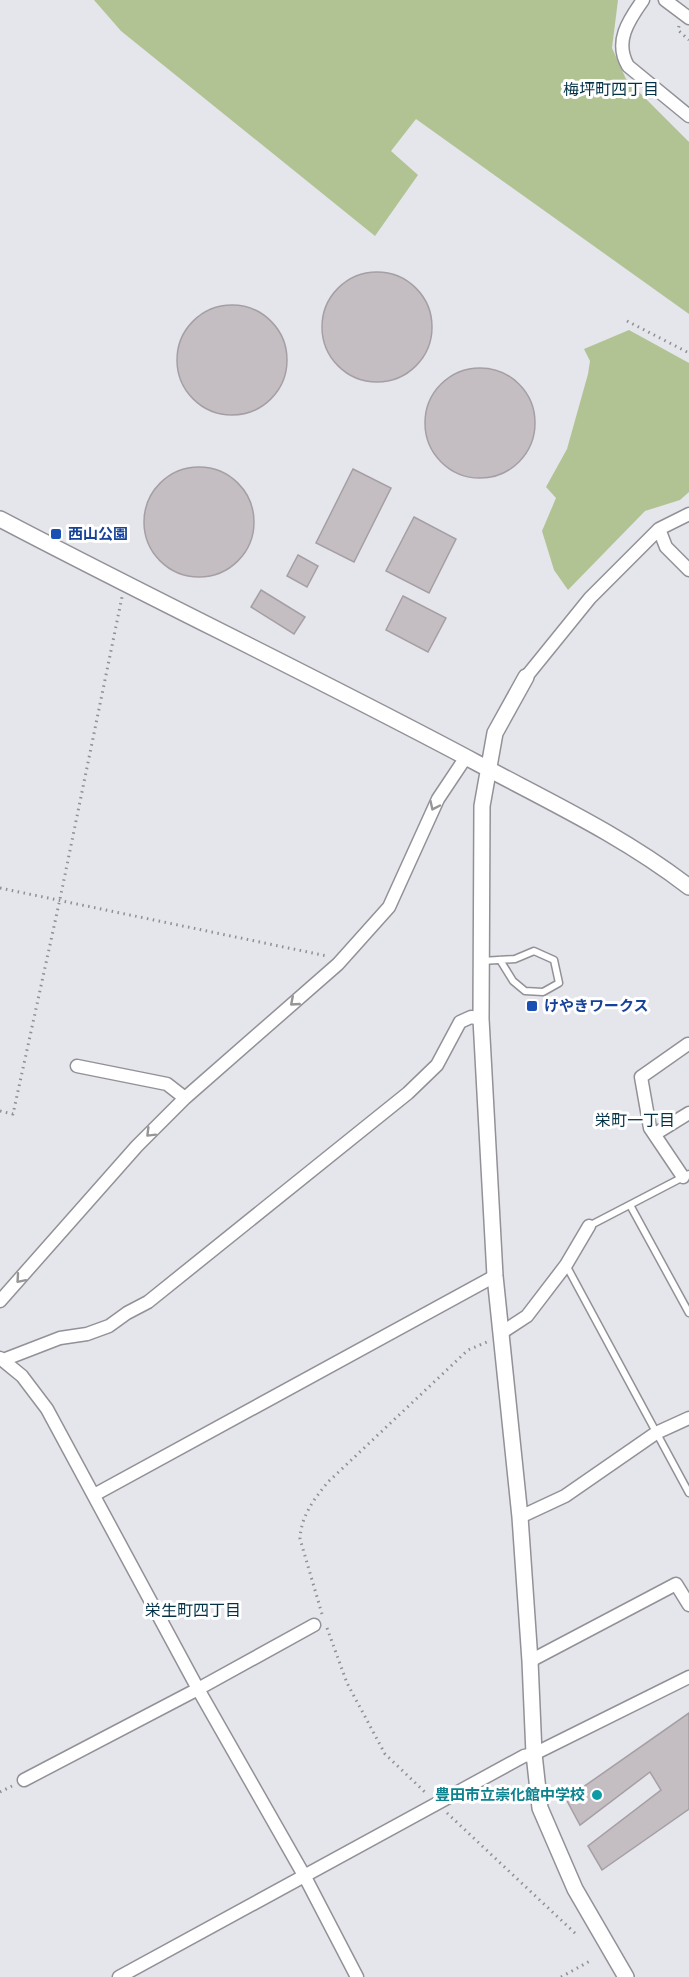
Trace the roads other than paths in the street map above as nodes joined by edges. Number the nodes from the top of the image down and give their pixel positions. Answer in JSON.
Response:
{"nodes":[{"id":1,"x":643,"y":0,"type":"edge"},
{"id":2,"x":665,"y":0,"type":"edge"},
{"id":3,"x":689,"y":18,"type":"edge"},
{"id":4,"x":689,"y":116,"type":"edge"},
{"id":5,"x":689,"y":514,"type":"edge"},
{"id":6,"x":0,"y":519,"type":"edge"},
{"id":7,"x":659,"y":529,"type":"junction"},
{"id":8,"x":689,"y":570,"type":"edge"},
{"id":9,"x":526,"y":677,"type":"joint"},
{"id":10,"x":465,"y":757,"type":"junction"},
{"id":11,"x":488,"y":769,"type":"junction"},
{"id":12,"x":689,"y":886,"type":"edge"},
{"id":13,"x":500,"y":960,"type":"junction"},
{"id":14,"x":481,"y":961,"type":"junction"},
{"id":15,"x":481,"y":1019,"type":"junction"},
{"id":16,"x":688,"y":1044,"type":"edge"},
{"id":17,"x":77,"y":1066,"type":"dead end"},
{"id":18,"x":185,"y":1098,"type":"junction"},
{"id":19,"x":689,"y":1113,"type":"edge"},
{"id":20,"x":655,"y":1134,"type":"junction"},
{"id":21,"x":686,"y":1176,"type":"edge"},
{"id":22,"x":630,"y":1205,"type":"junction"},
{"id":23,"x":589,"y":1226,"type":"joint"},
{"id":24,"x":566,"y":1265,"type":"junction"},
{"id":25,"x":495,"y":1276,"type":"junction"},
{"id":26,"x":0,"y":1301,"type":"edge"},
{"id":27,"x":689,"y":1313,"type":"edge"},
{"id":28,"x":497,"y":1336,"type":"junction"},
{"id":29,"x":2,"y":1359,"type":"edge"},
{"id":30,"x":689,"y":1418,"type":"edge"},
{"id":31,"x":656,"y":1433,"type":"junction"},
{"id":32,"x":689,"y":1493,"type":"edge"},
{"id":33,"x":94,"y":1495,"type":"junction"},
{"id":34,"x":520,"y":1517,"type":"junction"},
{"id":35,"x":689,"y":1605,"type":"edge"},
{"id":36,"x":321,"y":1623,"type":"road end"},
{"id":37,"x":530,"y":1661,"type":"junction"},
{"id":38,"x":689,"y":1677,"type":"edge"},
{"id":39,"x":198,"y":1689,"type":"junction"},
{"id":40,"x":534,"y":1754,"type":"junction"},
{"id":41,"x":24,"y":1780,"type":"dead end"},
{"id":42,"x":305,"y":1877,"type":"junction"},
{"id":43,"x":119,"y":1977,"type":"edge"},
{"id":44,"x":357,"y":1977,"type":"edge"},
{"id":45,"x":626,"y":1977,"type":"edge"}],
"edges":[{"from":1,"to":4,"type":"street"},
{"from":2,"to":3,"type":"street"},
{"from":5,"to":7,"type":"street"},
{"from":6,"to":10,"type":"street"},
{"from":7,"to":8,"type":"street"},
{"from":7,"to":9,"type":"street"},
{"from":9,"to":11,"type":"street"},
{"from":10,"to":11,"type":"street"},
{"from":10,"to":18,"type":"street","one_way":true},
{"from":11,"to":12,"type":"street"},
{"from":11,"to":14,"type":"street"},
{"from":13,"to":13,"type":"lane"},
{"from":13,"to":14,"type":"lane"},
{"from":14,"to":15,"type":"street"},
{"from":15,"to":25,"type":"street"},
{"from":15,"to":29,"type":"street"},
{"from":16,"to":20,"type":"street"},
{"from":17,"to":18,"type":"street"},
{"from":18,"to":26,"type":"street","one_way":true},
{"from":19,"to":20,"type":"street"},
{"from":20,"to":21,"type":"street"},
{"from":21,"to":22,"type":"lane"},
{"from":22,"to":23,"type":"lane"},
{"from":22,"to":27,"type":"lane"},
{"from":23,"to":24,"type":"street"},
{"from":24,"to":28,"type":"street"},
{"from":24,"to":31,"type":"lane"},
{"from":25,"to":28,"type":"street"},
{"from":25,"to":33,"type":"street"},
{"from":28,"to":34,"type":"street"},
{"from":29,"to":33,"type":"street"},
{"from":30,"to":31,"type":"street"},
{"from":31,"to":32,"type":"lane"},
{"from":31,"to":34,"type":"street"},
{"from":33,"to":39,"type":"street"},
{"from":34,"to":37,"type":"street"},
{"from":35,"to":37,"type":"street"},
{"from":36,"to":39,"type":"street"},
{"from":37,"to":40,"type":"street"},
{"from":38,"to":40,"type":"street"},
{"from":39,"to":41,"type":"street"},
{"from":39,"to":42,"type":"street"},
{"from":40,"to":42,"type":"street"},
{"from":40,"to":45,"type":"street"},
{"from":42,"to":43,"type":"street"},
{"from":42,"to":44,"type":"street"}]}
